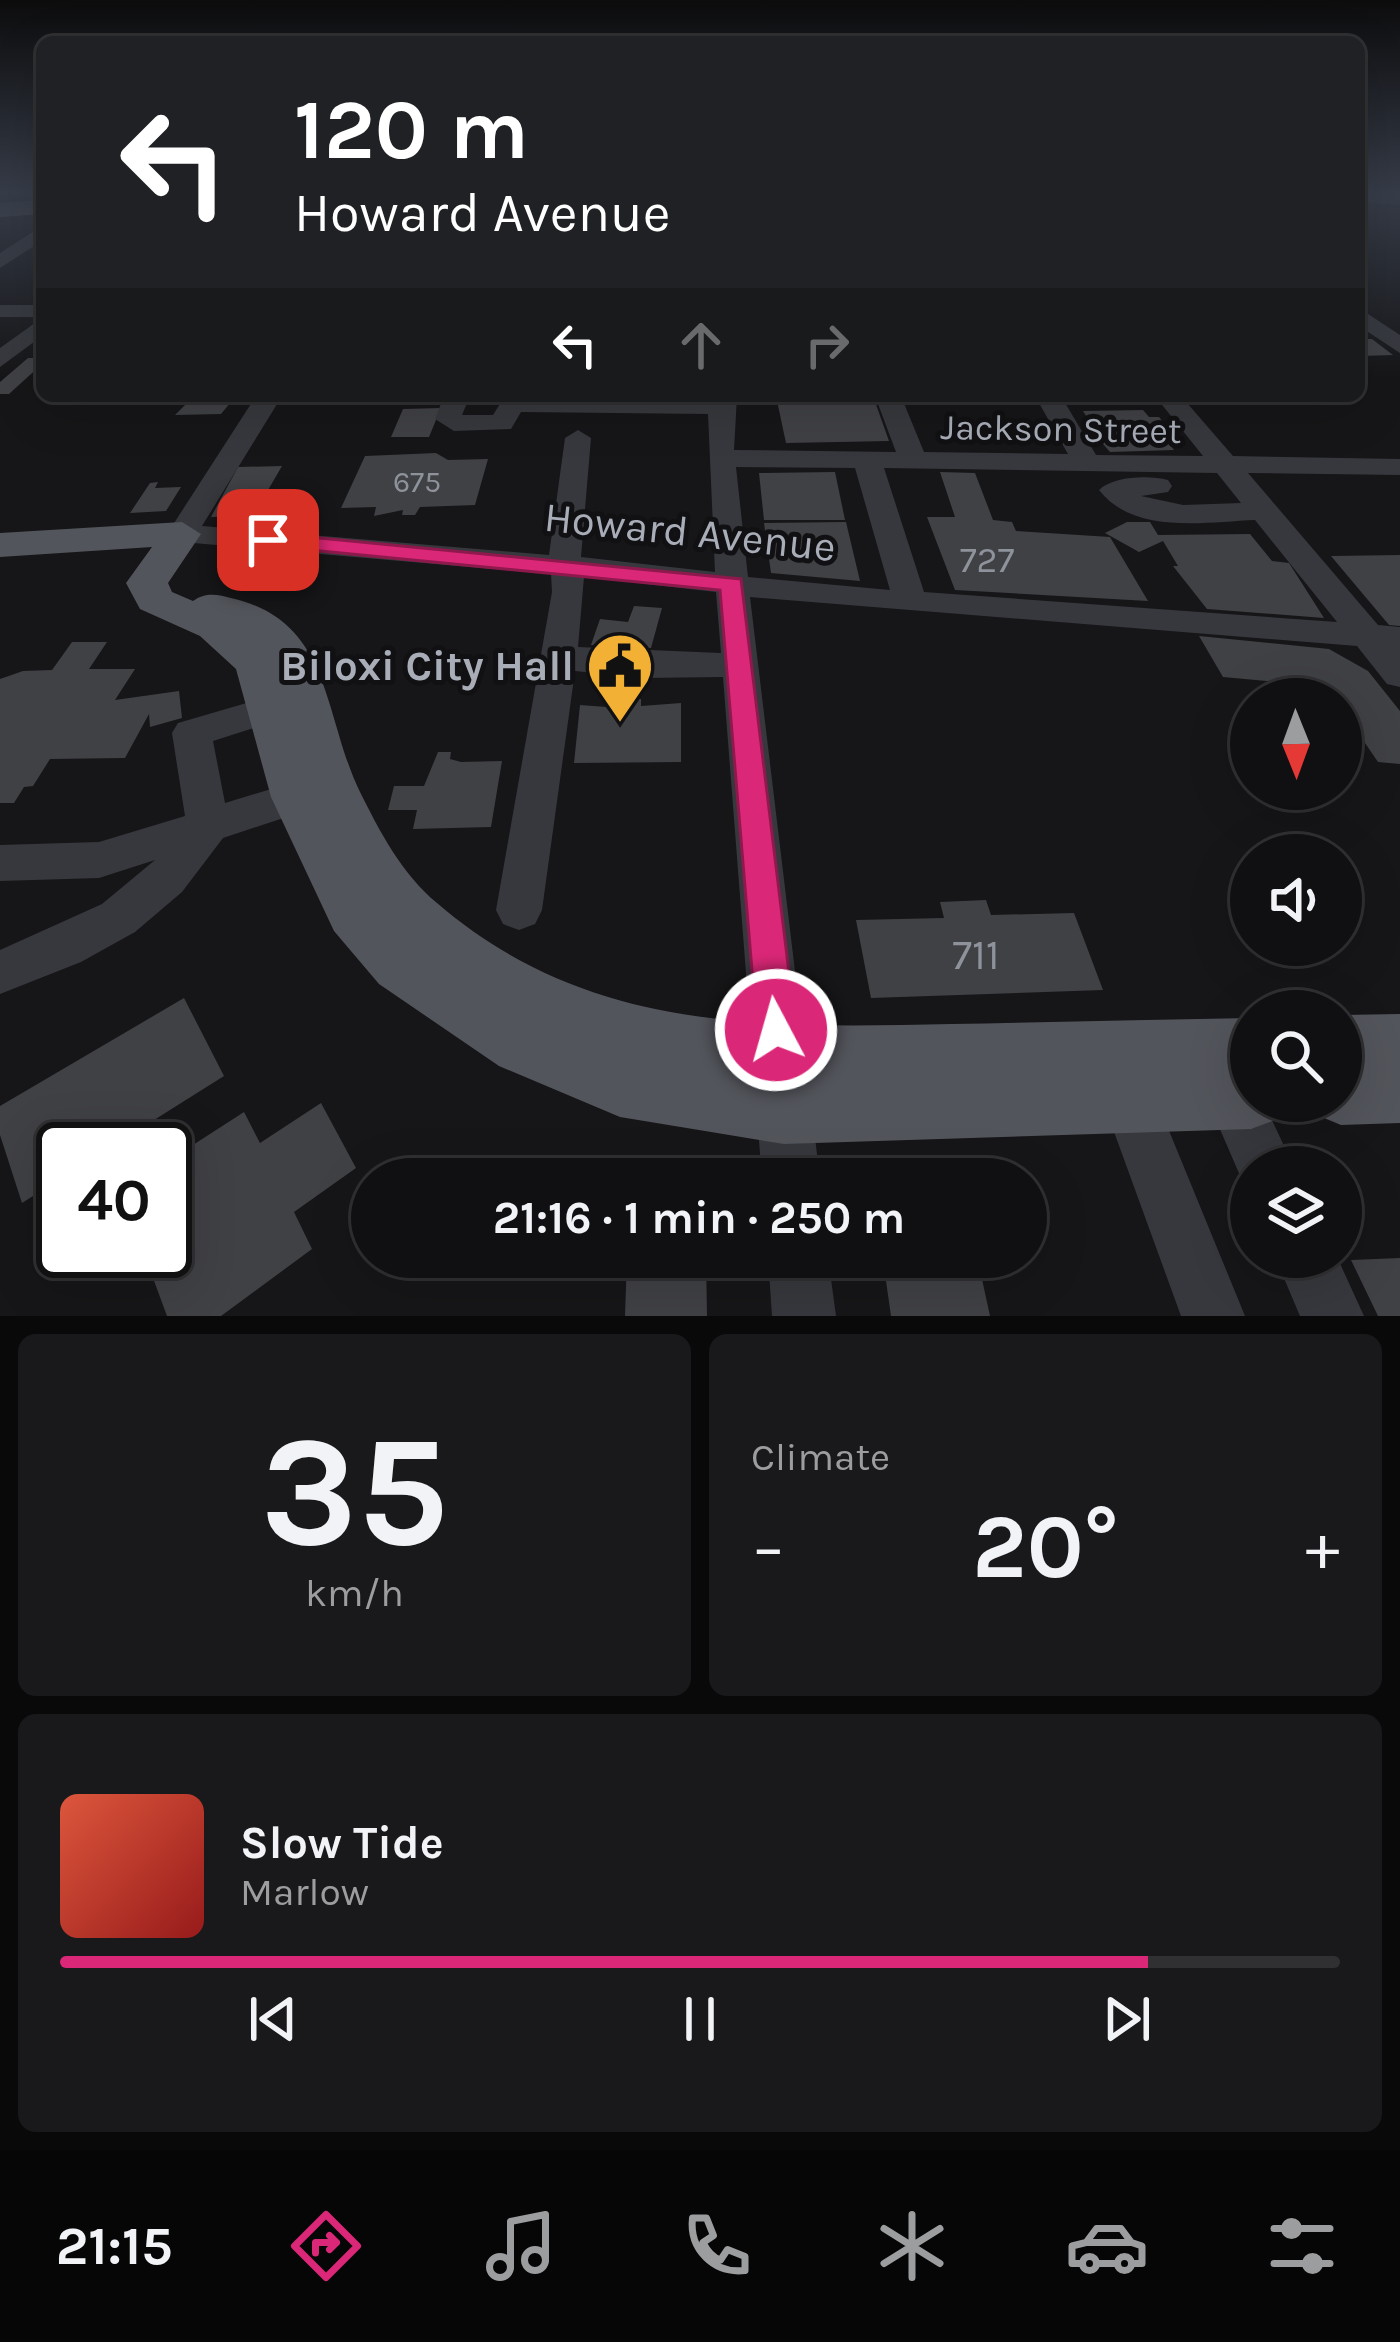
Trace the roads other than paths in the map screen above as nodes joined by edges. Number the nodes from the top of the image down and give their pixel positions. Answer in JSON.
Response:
{"nodes":[{"id":1,"x":0,"y":311,"type":"edge"},
{"id":2,"x":36,"y":311,"type":"edge"},
{"id":3,"x":1365,"y":324,"type":"edge"},
{"id":4,"x":36,"y":330,"type":"edge"},
{"id":5,"x":1400,"y":346,"type":"edge"},
{"id":6,"x":0,"y":360,"type":"edge"},
{"id":7,"x":265,"y":402,"type":"edge"},
{"id":8,"x":455,"y":402,"type":"edge"},
{"id":9,"x":710,"y":402,"type":"edge"},
{"id":10,"x":723,"y":402,"type":"edge"},
{"id":11,"x":890,"y":402,"type":"edge"},
{"id":12,"x":1052,"y":402,"type":"edge"},
{"id":13,"x":1173,"y":402,"type":"edge"},
{"id":14,"x":571,"y":413,"type":"edge"},
{"id":15,"x":722,"y":458,"type":"junction"},
{"id":16,"x":868,"y":463,"type":"junction"},
{"id":17,"x":915,"y":464,"type":"junction"},
{"id":18,"x":1090,"y":466,"type":"junction"},
{"id":19,"x":1400,"y":467,"type":"edge"},
{"id":20,"x":1244,"y":488,"type":"junction"},
{"id":21,"x":182,"y":533,"type":"junction"},
{"id":22,"x":0,"y":545,"type":"edge"},
{"id":23,"x":567,"y":565,"type":"junction"},
{"id":24,"x":732,"y":584,"type":"junction"},
{"id":25,"x":911,"y":603,"type":"junction"},
{"id":26,"x":1385,"y":638,"type":"edge"},
{"id":27,"x":559,"y":657,"type":"junction"},
{"id":28,"x":740,"y":665,"type":"junction"},
{"id":29,"x":1400,"y":675,"type":"edge"},
{"id":30,"x":289,"y":704,"type":"junction"},
{"id":31,"x":315,"y":792,"type":"junction"},
{"id":32,"x":208,"y":825,"type":"junction"},
{"id":33,"x":0,"y":863,"type":"edge"},
{"id":34,"x":519,"y":910,"type":"dead end"},
{"id":35,"x":0,"y":972,"type":"edge"},
{"id":36,"x":1400,"y":1045,"type":"edge"},
{"id":37,"x":1362,"y":1046,"type":"edge"},
{"id":38,"x":1230,"y":1077,"type":"edge"},
{"id":39,"x":1230,"y":1079,"type":"edge"},
{"id":40,"x":782,"y":1084,"type":"junction"},
{"id":41,"x":1400,"y":1090,"type":"edge"},
{"id":42,"x":1362,"y":1091,"type":"edge"},
{"id":43,"x":1128,"y":1096,"type":"junction"},
{"id":44,"x":788,"y":1158,"type":"edge"},
{"id":45,"x":800,"y":1278,"type":"edge"},
{"id":46,"x":1315,"y":1278,"type":"edge"},
{"id":47,"x":804,"y":1316,"type":"edge"},
{"id":48,"x":1213,"y":1316,"type":"edge"},
{"id":49,"x":1332,"y":1316,"type":"edge"}],
"edges":[{"from":1,"to":2,"type":"street"},
{"from":3,"to":5,"type":"street"},
{"from":4,"to":6,"type":"street"},
{"from":7,"to":21,"type":"street"},
{"from":8,"to":14,"type":"street"},
{"from":9,"to":14,"type":"street"},
{"from":10,"to":15,"type":"street"},
{"from":11,"to":17,"type":"street"},
{"from":12,"to":18,"type":"street"},
{"from":13,"to":20,"type":"street"},
{"from":14,"to":23,"type":"street"},
{"from":15,"to":16,"type":"street","name":"Jackson Street"},
{"from":15,"to":24,"type":"street"},
{"from":16,"to":17,"type":"street","name":"Jackson Street"},
{"from":16,"to":25,"type":"street"},
{"from":17,"to":18,"type":"street","name":"Jackson Street"},
{"from":18,"to":20,"type":"street","name":"Jackson Street"},
{"from":19,"to":20,"type":"street","name":"Jackson Street"},
{"from":20,"to":26,"type":"street"},
{"from":21,"to":22,"type":"main road","name":"Howard Avenue"},
{"from":21,"to":23,"type":"street","name":"Howard Avenue"},
{"from":21,"to":30,"type":"main road"},
{"from":23,"to":24,"type":"street","name":"Howard Avenue"},
{"from":23,"to":27,"type":"street"},
{"from":24,"to":25,"type":"street","name":"Howard Avenue"},
{"from":24,"to":28,"type":"street"},
{"from":25,"to":26,"type":"street","name":"Howard Avenue"},
{"from":26,"to":29,"type":"street"},
{"from":27,"to":28,"type":"street"},
{"from":27,"to":34,"type":"street"},
{"from":28,"to":40,"type":"street"},
{"from":30,"to":31,"type":"main road"},
{"from":30,"to":32,"type":"street"},
{"from":31,"to":32,"type":"street"},
{"from":31,"to":40,"type":"main road"},
{"from":31,"to":40,"type":"main road"},
{"from":32,"to":33,"type":"street"},
{"from":32,"to":35,"type":"street"},
{"from":36,"to":37,"type":"main road"},
{"from":38,"to":40,"type":"main road"},
{"from":39,"to":43,"type":"main road"},
{"from":40,"to":43,"type":"main road"},
{"from":40,"to":44,"type":"street"},
{"from":41,"to":42,"type":"main road"},
{"from":43,"to":48,"type":"street"},
{"from":45,"to":47,"type":"street"},
{"from":46,"to":49,"type":"street"}]}
